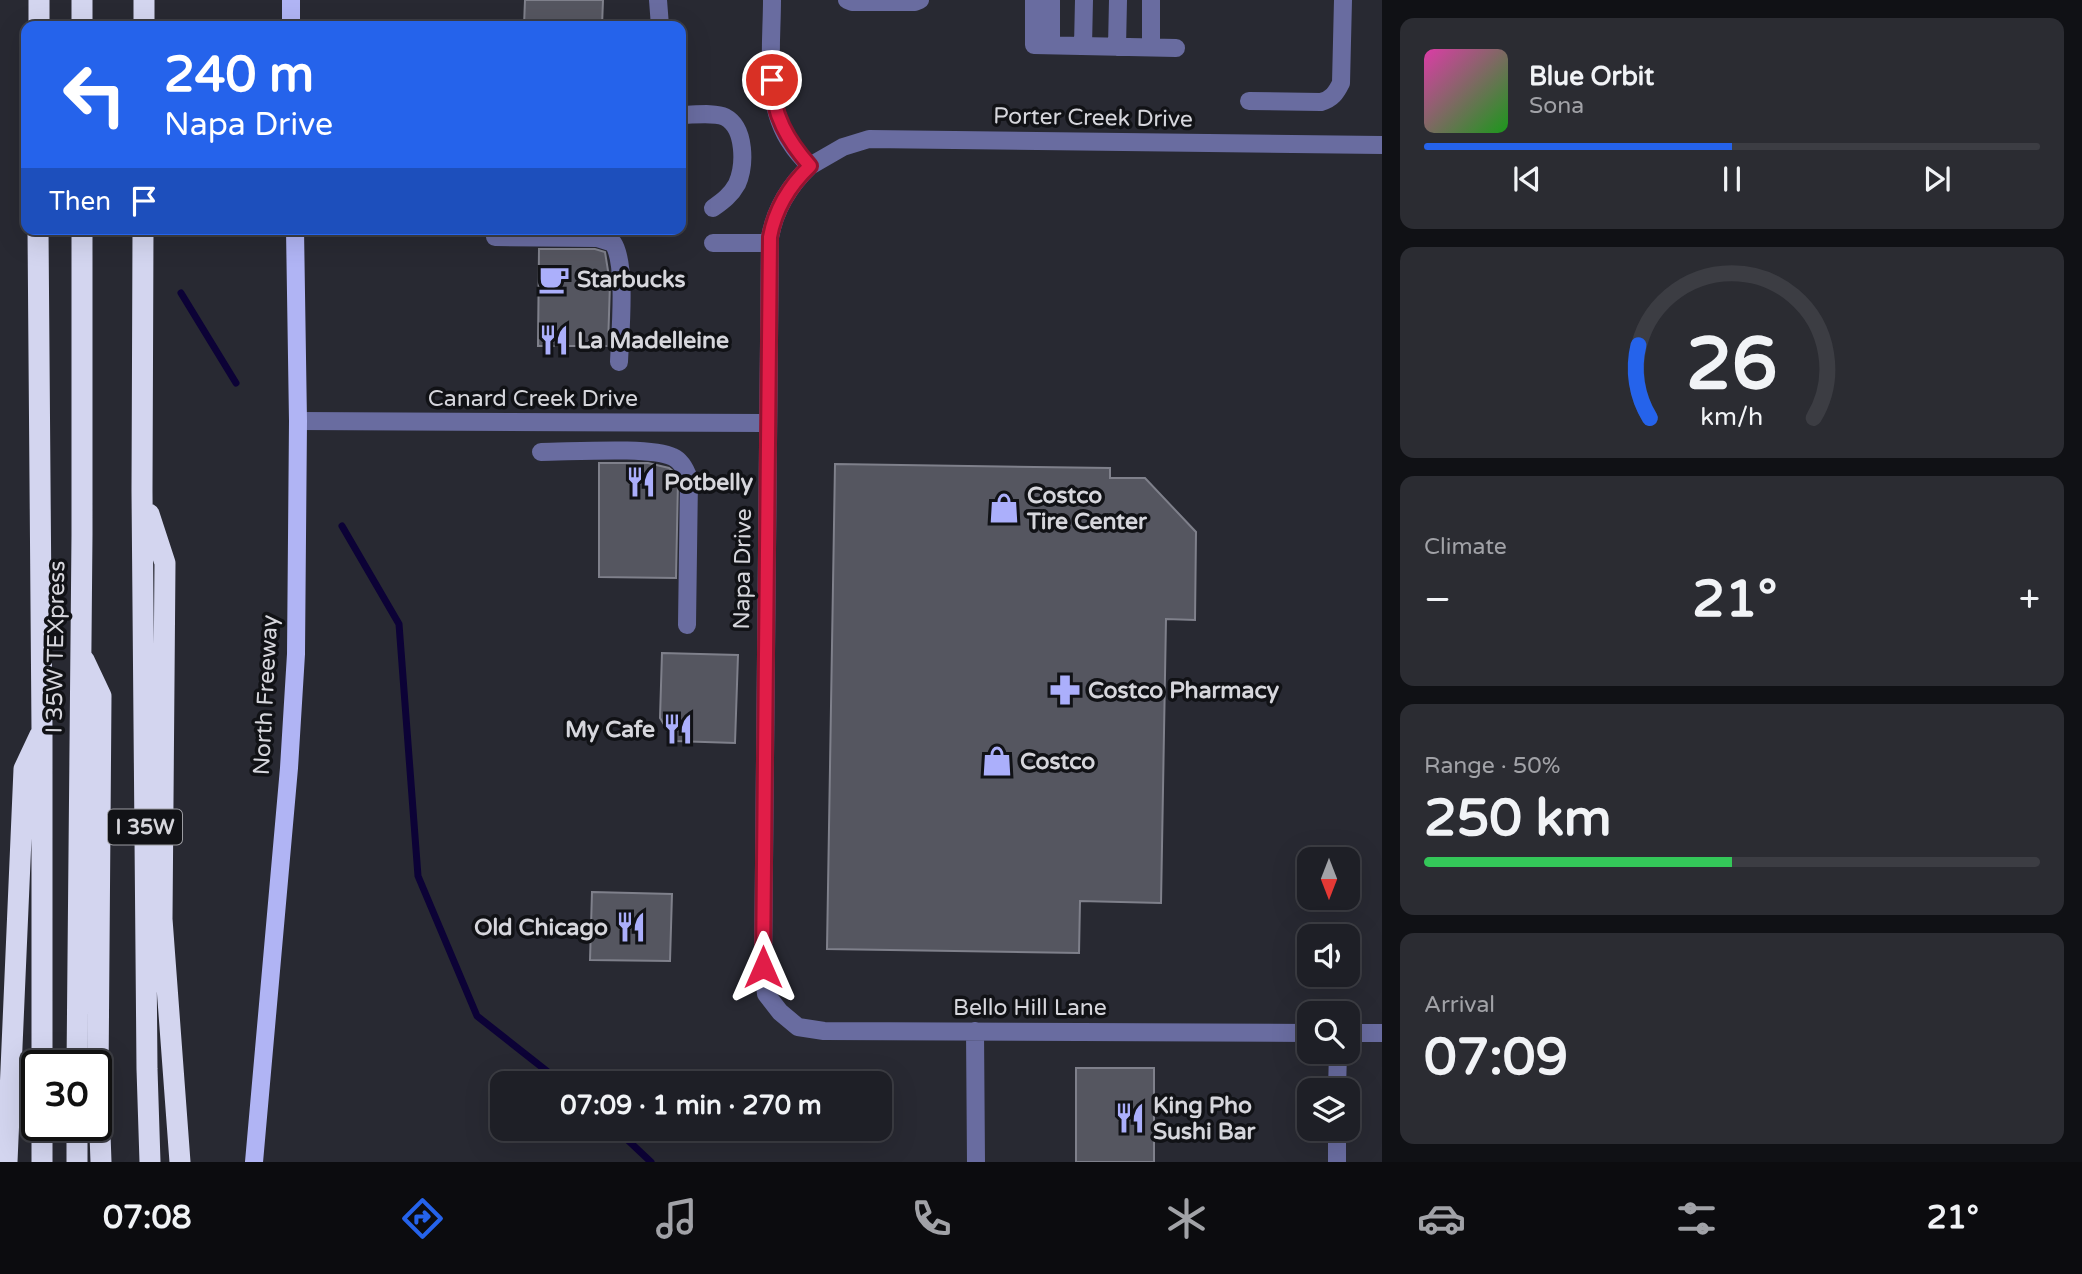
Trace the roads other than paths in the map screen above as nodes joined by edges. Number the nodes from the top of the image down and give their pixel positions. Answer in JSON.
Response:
{"nodes":[{"id":1,"x":39,"y":0,"type":"edge"},
{"id":2,"x":82,"y":0,"type":"edge"},
{"id":3,"x":144,"y":0,"type":"edge"},
{"id":4,"x":291,"y":0,"type":"edge"},
{"id":5,"x":658,"y":0,"type":"edge"},
{"id":6,"x":772,"y":0,"type":"edge"},
{"id":7,"x":848,"y":0,"type":"edge"},
{"id":8,"x":920,"y":0,"type":"edge"},
{"id":9,"x":1034,"y":0,"type":"edge"},
{"id":10,"x":1051,"y":0,"type":"edge"},
{"id":11,"x":1084,"y":0,"type":"edge"},
{"id":12,"x":1118,"y":0,"type":"edge"},
{"id":13,"x":1152,"y":0,"type":"edge"},
{"id":14,"x":1343,"y":0,"type":"edge"},
{"id":15,"x":39,"y":21,"type":"edge"},
{"id":16,"x":82,"y":21,"type":"edge"},
{"id":17,"x":144,"y":21,"type":"edge"},
{"id":18,"x":291,"y":21,"type":"edge"},
{"id":19,"x":660,"y":21,"type":"edge"},
{"id":20,"x":1042,"y":45,"type":"junction"},
{"id":21,"x":1083,"y":46,"type":"junction"},
{"id":22,"x":1117,"y":47,"type":"junction"},
{"id":23,"x":1151,"y":47,"type":"junction"},
{"id":24,"x":1176,"y":48,"type":"dead end"},
{"id":25,"x":1249,"y":101,"type":"dead end"},
{"id":26,"x":686,"y":115,"type":"edge"},
{"id":27,"x":1382,"y":145,"type":"edge"},
{"id":28,"x":810,"y":166,"type":"junction"},
{"id":29,"x":713,"y":208,"type":"dead end"},
{"id":30,"x":38,"y":235,"type":"edge"},
{"id":31,"x":82,"y":235,"type":"edge"},
{"id":32,"x":143,"y":235,"type":"edge"},
{"id":33,"x":295,"y":235,"type":"edge"},
{"id":34,"x":495,"y":237,"type":"dead end"},
{"id":35,"x":713,"y":243,"type":"dead end"},
{"id":36,"x":770,"y":243,"type":"junction"},
{"id":37,"x":619,"y":362,"type":"dead end"},
{"id":38,"x":298,"y":421,"type":"junction"},
{"id":39,"x":768,"y":423,"type":"junction"},
{"id":40,"x":541,"y":452,"type":"dead end"},
{"id":41,"x":142,"y":492,"type":"junction"},
{"id":42,"x":687,"y":625,"type":"dead end"},
{"id":43,"x":82,"y":655,"type":"junction"},
{"id":44,"x":42,"y":730,"type":"junction"},
{"id":45,"x":766,"y":994,"type":"joint"},
{"id":46,"x":975,"y":1031,"type":"junction"},
{"id":47,"x":1297,"y":1033,"type":"edge"},
{"id":48,"x":1360,"y":1033,"type":"edge"},
{"id":49,"x":1382,"y":1033,"type":"edge"},
{"id":50,"x":42,"y":1050,"type":"edge"},
{"id":51,"x":77,"y":1050,"type":"edge"},
{"id":52,"x":42,"y":1141,"type":"edge"},
{"id":53,"x":77,"y":1141,"type":"edge"},
{"id":54,"x":1337,"y":1141,"type":"edge"},
{"id":55,"x":7,"y":1162,"type":"edge"},
{"id":56,"x":42,"y":1162,"type":"edge"},
{"id":57,"x":77,"y":1162,"type":"edge"},
{"id":58,"x":101,"y":1162,"type":"edge"},
{"id":59,"x":150,"y":1162,"type":"edge"},
{"id":60,"x":180,"y":1162,"type":"edge"},
{"id":61,"x":254,"y":1162,"type":"edge"},
{"id":62,"x":976,"y":1162,"type":"edge"},
{"id":63,"x":1337,"y":1162,"type":"edge"}],
"edges":[{"from":1,"to":15,"type":"highway"},
{"from":2,"to":16,"type":"highway"},
{"from":3,"to":17,"type":"highway"},
{"from":4,"to":18,"type":"main road"},
{"from":5,"to":19,"type":"street"},
{"from":6,"to":28,"type":"street"},
{"from":7,"to":8,"type":"street"},
{"from":9,"to":20,"type":"street"},
{"from":10,"to":20,"type":"street"},
{"from":11,"to":21,"type":"street"},
{"from":12,"to":22,"type":"street"},
{"from":13,"to":23,"type":"street"},
{"from":14,"to":25,"type":"street"},
{"from":20,"to":21,"type":"street"},
{"from":21,"to":22,"type":"street"},
{"from":22,"to":23,"type":"street"},
{"from":23,"to":24,"type":"street"},
{"from":26,"to":29,"type":"street"},
{"from":27,"to":28,"type":"street","name":"Porter Creek Drive"},
{"from":28,"to":36,"type":"street","name":"Napa Drive"},
{"from":30,"to":44,"type":"highway","name":"I 35W TEXpress"},
{"from":31,"to":43,"type":"highway","name":"I 35W TEXpress"},
{"from":32,"to":41,"type":"highway","number":"I 35W"},
{"from":33,"to":38,"type":"main road","name":"North Freeway"},
{"from":34,"to":37,"type":"street"},
{"from":35,"to":36,"type":"street"},
{"from":36,"to":39,"type":"street","name":"Napa Drive"},
{"from":38,"to":39,"type":"street","name":"Canard Creek Drive"},
{"from":38,"to":61,"type":"main road","name":"North Freeway"},
{"from":39,"to":45,"type":"street","name":"Napa Drive"},
{"from":40,"to":42,"type":"street"},
{"from":41,"to":59,"type":"highway","number":"I 35W"},
{"from":41,"to":60,"type":"highway"},
{"from":43,"to":51,"type":"highway","name":"I 35W TEXpress"},
{"from":43,"to":58,"type":"highway"},
{"from":44,"to":50,"type":"highway","name":"I 35W TEXpress"},
{"from":44,"to":55,"type":"highway"},
{"from":45,"to":46,"type":"street","name":"Bello Hill Lane"},
{"from":46,"to":47,"type":"street","name":"Bello Hill Lane"},
{"from":46,"to":62,"type":"street"},
{"from":48,"to":49,"type":"street"},
{"from":52,"to":56,"type":"highway"},
{"from":53,"to":57,"type":"highway"},
{"from":54,"to":63,"type":"street"}]}
